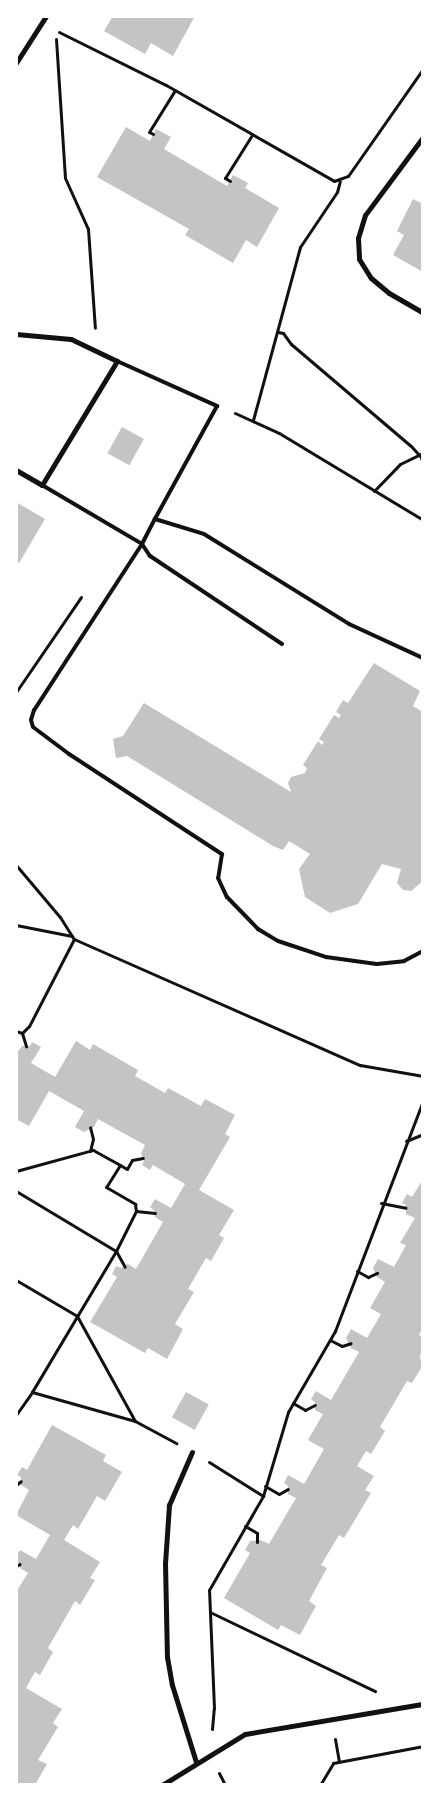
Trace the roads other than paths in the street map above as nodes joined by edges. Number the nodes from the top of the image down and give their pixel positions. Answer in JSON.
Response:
{"nodes":[{"id":1,"x":46,"y":16,"type":"edge"},
{"id":2,"x":16,"y":63,"type":"edge"},
{"id":3,"x":423,"y":137,"type":"edge"},
{"id":4,"x":423,"y":313,"type":"edge"},
{"id":5,"x":16,"y":334,"type":"edge"},
{"id":6,"x":117,"y":361,"type":"junction"},
{"id":7,"x":16,"y":470,"type":"edge"},
{"id":8,"x":42,"y":485,"type":"junction"},
{"id":9,"x":156,"y":519,"type":"junction"},
{"id":10,"x":142,"y":544,"type":"junction"},
{"id":11,"x":282,"y":644,"type":"dead end"},
{"id":12,"x":423,"y":658,"type":"edge"},
{"id":13,"x":423,"y":951,"type":"edge"},
{"id":14,"x":192,"y":1452,"type":"dead end"},
{"id":15,"x":423,"y":1704,"type":"edge"},
{"id":16,"x":196,"y":1762,"type":"junction"},
{"id":17,"x":162,"y":1785,"type":"edge"}],
"edges":[{"from":1,"to":2,"type":"street"},
{"from":3,"to":4,"type":"street"},
{"from":5,"to":6,"type":"street"},
{"from":6,"to":8,"type":"street"},
{"from":6,"to":9,"type":"lane"},
{"from":7,"to":8,"type":"street"},
{"from":8,"to":10,"type":"lane"},
{"from":9,"to":10,"type":"lane"},
{"from":9,"to":12,"type":"lane"},
{"from":10,"to":11,"type":"lane"},
{"from":10,"to":13,"type":"lane"},
{"from":14,"to":16,"type":"street"},
{"from":15,"to":16,"type":"street"},
{"from":16,"to":17,"type":"street"}]}
